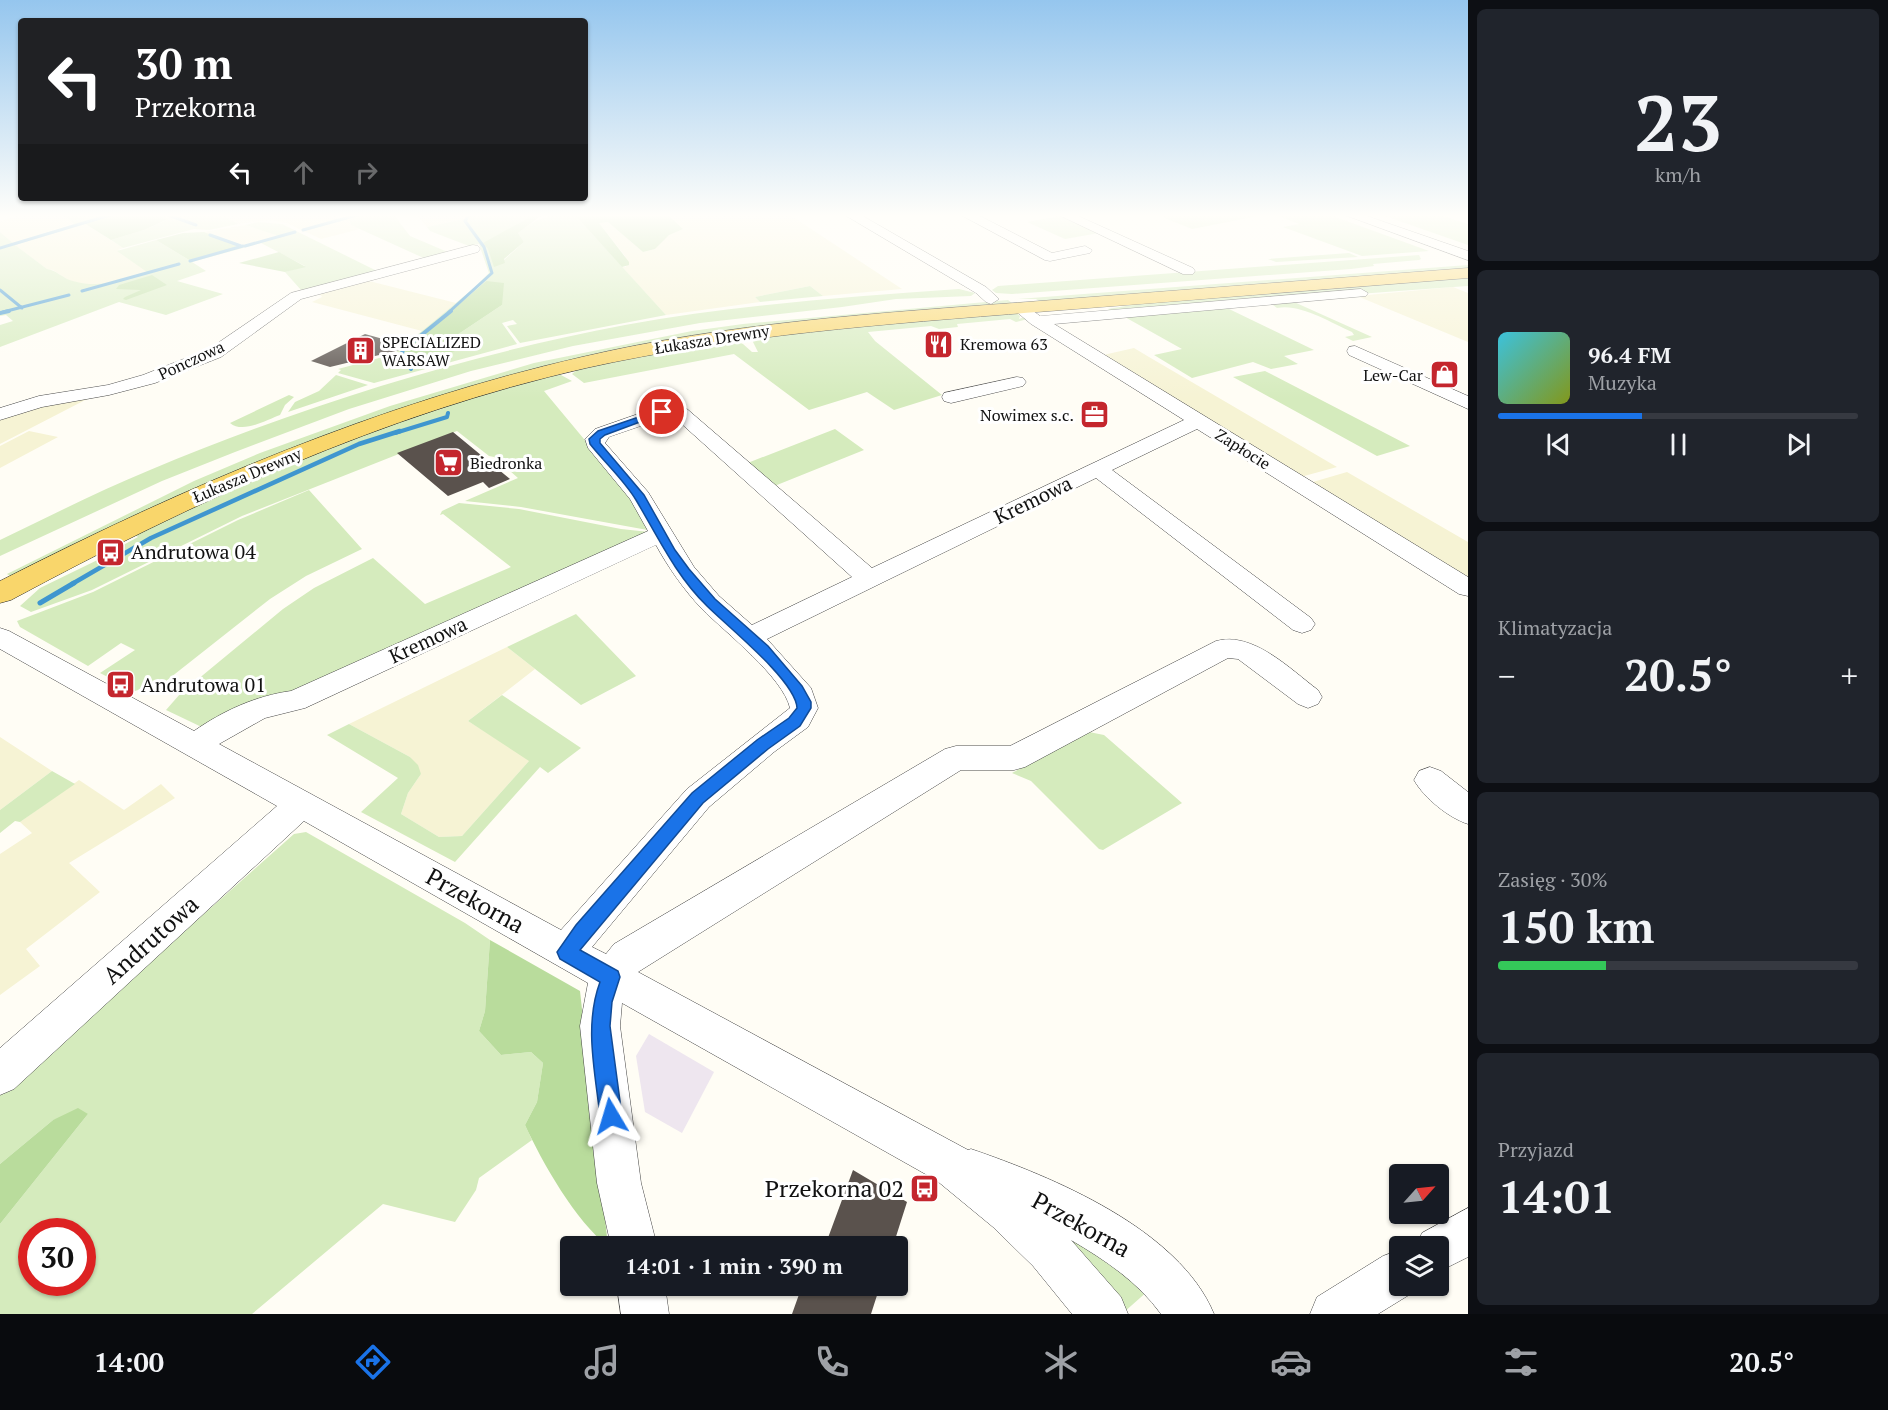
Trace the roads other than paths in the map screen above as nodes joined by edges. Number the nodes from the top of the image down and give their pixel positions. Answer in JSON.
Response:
{"nodes":[{"id":1,"x":370,"y":276,"type":"edge"},
{"id":2,"x":957,"y":276,"type":"edge"},
{"id":3,"x":1292,"y":276,"type":"edge"},
{"id":4,"x":1432,"y":276,"type":"edge"},
{"id":5,"x":1361,"y":293,"type":"dead end"},
{"id":6,"x":991,"y":299,"type":"junction"},
{"id":7,"x":1028,"y":314,"type":"junction"},
{"id":8,"x":1355,"y":351,"type":"dead end"},
{"id":9,"x":1017,"y":382,"type":"dead end"},
{"id":10,"x":951,"y":397,"type":"dead end"},
{"id":11,"x":1468,"y":403,"type":"edge"},
{"id":12,"x":0,"y":414,"type":"edge"},
{"id":13,"x":1198,"y":421,"type":"junction"},
{"id":14,"x":1097,"y":469,"type":"junction"},
{"id":15,"x":661,"y":534,"type":"junction"},
{"id":16,"x":0,"y":567,"type":"edge"},
{"id":17,"x":869,"y":579,"type":"junction"},
{"id":18,"x":1468,"y":588,"type":"edge"},
{"id":19,"x":0,"y":593,"type":"edge"},
{"id":20,"x":1302,"y":624,"type":"dead end"},
{"id":21,"x":749,"y":637,"type":"junction"},
{"id":22,"x":0,"y":638,"type":"edge"},
{"id":23,"x":1308,"y":698,"type":"dead end"},
{"id":24,"x":196,"y":746,"type":"junction"},
{"id":25,"x":1430,"y":780,"type":"dead end"},
{"id":26,"x":301,"y":804,"type":"junction"},
{"id":27,"x":1468,"y":811,"type":"edge"},
{"id":28,"x":566,"y":952,"type":"junction"},
{"id":29,"x":611,"y":977,"type":"junction"},
{"id":30,"x":0,"y":1075,"type":"edge"},
{"id":31,"x":951,"y":1165,"type":"junction"},
{"id":32,"x":1468,"y":1231,"type":"edge"},
{"id":33,"x":632,"y":1236,"type":"edge"},
{"id":34,"x":1449,"y":1242,"type":"edge"},
{"id":35,"x":1389,"y":1280,"type":"edge"},
{"id":36,"x":643,"y":1296,"type":"edge"},
{"id":37,"x":645,"y":1314,"type":"edge"},
{"id":38,"x":1104,"y":1314,"type":"edge"},
{"id":39,"x":1190,"y":1314,"type":"edge"},
{"id":40,"x":1334,"y":1314,"type":"edge"}],
"edges":[{"from":1,"to":12,"type":"street","name":"Ponczowa"},
{"from":2,"to":6,"type":"street"},
{"from":3,"to":6,"type":"main road","name":"Łukasza Drewny"},
{"from":4,"to":7,"type":"main road","name":"Łukasza Drewny"},
{"from":5,"to":7,"type":"street"},
{"from":6,"to":16,"type":"main road","name":"Łukasza Drewny"},
{"from":7,"to":13,"type":"street","name":"Zapłocie"},
{"from":7,"to":19,"type":"main road","name":"Łukasza Drewny"},
{"from":8,"to":11,"type":"street"},
{"from":9,"to":10,"type":"street"},
{"from":13,"to":14,"type":"street","name":"Kremowa"},
{"from":13,"to":18,"type":"street","name":"Zapłocie"},
{"from":14,"to":17,"type":"street","name":"Kremowa"},
{"from":14,"to":20,"type":"street"},
{"from":15,"to":17,"type":"street"},
{"from":15,"to":21,"type":"street"},
{"from":15,"to":24,"type":"street","name":"Kremowa"},
{"from":17,"to":21,"type":"street","name":"Kremowa"},
{"from":21,"to":28,"type":"street"},
{"from":22,"to":24,"type":"street","name":"Przekorna"},
{"from":23,"to":29,"type":"street"},
{"from":24,"to":26,"type":"street","name":"Przekorna"},
{"from":25,"to":27,"type":"street"},
{"from":26,"to":28,"type":"street","name":"Przekorna"},
{"from":26,"to":30,"type":"street","name":"Andrutowa"},
{"from":28,"to":29,"type":"street","name":"Przekorna"},
{"from":29,"to":31,"type":"street","name":"Przekorna"},
{"from":29,"to":33,"type":"street"},
{"from":31,"to":38,"type":"street","name":"Przekorna"},
{"from":31,"to":39,"type":"street","name":"Przekorna"},
{"from":32,"to":34,"type":"street"},
{"from":35,"to":40,"type":"street"},
{"from":36,"to":37,"type":"street"}]}
